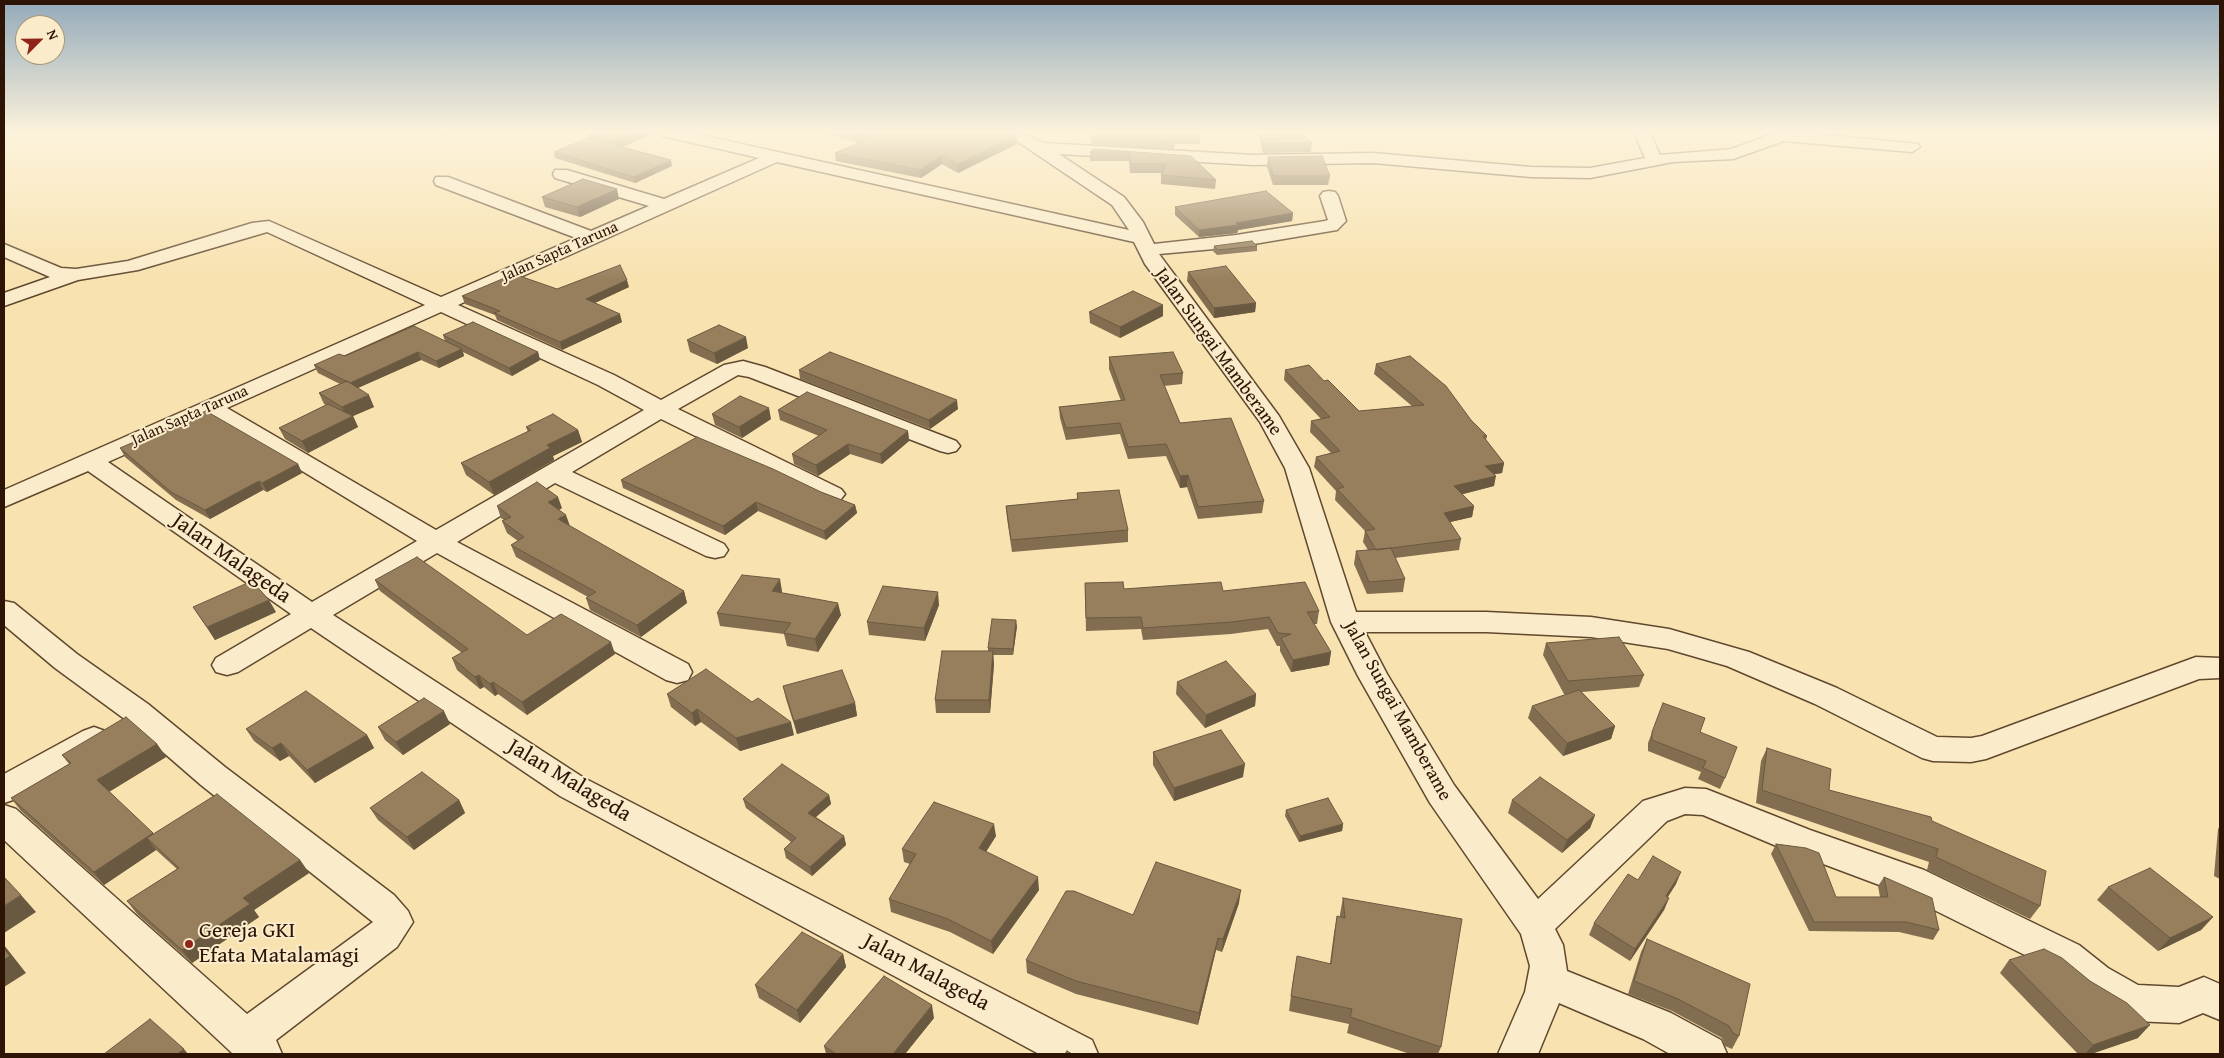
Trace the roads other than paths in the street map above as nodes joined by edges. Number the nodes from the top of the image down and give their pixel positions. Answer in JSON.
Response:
{"nodes":[{"id":1,"x":446,"y":182,"type":"edge"},
{"id":2,"x":589,"y":182,"type":"edge"},
{"id":3,"x":716,"y":182,"type":"edge"},
{"id":4,"x":882,"y":182,"type":"edge"},
{"id":5,"x":1091,"y":182,"type":"edge"},
{"id":6,"x":1329,"y":196,"type":"dead end"},
{"id":7,"x":665,"y":205,"type":"junction"},
{"id":8,"x":592,"y":238,"type":"junction"},
{"id":9,"x":1143,"y":244,"type":"junction"},
{"id":10,"x":7,"y":254,"type":"edge"},
{"id":11,"x":76,"y":275,"type":"junction"},
{"id":12,"x":4,"y":300,"type":"edge"},
{"id":13,"x":442,"y":306,"type":"junction"},
{"id":14,"x":210,"y":408,"type":"junction"},
{"id":15,"x":662,"y":409,"type":"junction"},
{"id":16,"x":948,"y":446,"type":"dead end"},
{"id":17,"x":90,"y":461,"type":"junction"},
{"id":18,"x":554,"y":473,"type":"junction"},
{"id":19,"x":832,"y":494,"type":"edge"},
{"id":20,"x":4,"y":499,"type":"edge"},
{"id":21,"x":437,"y":542,"type":"junction"},
{"id":22,"x":715,"y":550,"type":"dead end"},
{"id":23,"x":4,"y":610,"type":"edge"},
{"id":24,"x":313,"y":616,"type":"junction"},
{"id":25,"x":1345,"y":622,"type":"junction"},
{"id":26,"x":227,"y":665,"type":"dead end"},
{"id":27,"x":2220,"y":668,"type":"edge"},
{"id":28,"x":677,"y":672,"type":"dead end"},
{"id":29,"x":137,"y":712,"type":"junction"},
{"id":30,"x":4,"y":790,"type":"edge"},
{"id":31,"x":4,"y":819,"type":"edge"},
{"id":32,"x":1535,"y":925,"type":"junction"},
{"id":33,"x":1546,"y":980,"type":"junction"},
{"id":34,"x":2220,"y":1002,"type":"edge"},
{"id":35,"x":253,"y":1046,"type":"edge"},
{"id":36,"x":1078,"y":1054,"type":"edge"},
{"id":37,"x":1518,"y":1054,"type":"edge"},
{"id":38,"x":1707,"y":1054,"type":"edge"}],
"edges":[{"from":1,"to":8,"type":"street"},
{"from":2,"to":7,"type":"street"},
{"from":3,"to":7,"type":"street","name":"Jalan Sapta Taruna"},
{"from":4,"to":9,"type":"street"},
{"from":5,"to":9,"type":"street","name":"Jalan Sungai Mamberame"},
{"from":6,"to":9,"type":"street"},
{"from":7,"to":8,"type":"street","name":"Jalan Sapta Taruna"},
{"from":8,"to":13,"type":"street","name":"Jalan Sapta Taruna"},
{"from":9,"to":25,"type":"street","name":"Jalan Sungai Mamberame"},
{"from":10,"to":11,"type":"street"},
{"from":11,"to":12,"type":"street"},
{"from":11,"to":13,"type":"street"},
{"from":13,"to":14,"type":"street","name":"Jalan Sapta Taruna"},
{"from":13,"to":15,"type":"street"},
{"from":14,"to":17,"type":"street","name":"Jalan Sapta Taruna"},
{"from":14,"to":21,"type":"street"},
{"from":15,"to":16,"type":"street"},
{"from":15,"to":18,"type":"street"},
{"from":15,"to":19,"type":"street"},
{"from":17,"to":20,"type":"street","name":"Jalan Sapta Taruna"},
{"from":17,"to":24,"type":"street","name":"Jalan Malageda"},
{"from":18,"to":21,"type":"street"},
{"from":18,"to":22,"type":"street"},
{"from":21,"to":24,"type":"street"},
{"from":21,"to":28,"type":"street"},
{"from":23,"to":29,"type":"street"},
{"from":24,"to":26,"type":"street"},
{"from":24,"to":36,"type":"street","name":"Jalan Malageda"},
{"from":25,"to":27,"type":"street"},
{"from":25,"to":32,"type":"street","name":"Jalan Sungai Mamberame"},
{"from":29,"to":30,"type":"street"},
{"from":29,"to":35,"type":"street"},
{"from":31,"to":35,"type":"street"},
{"from":32,"to":33,"type":"street","name":"Jalan Sungai Mamberame"},
{"from":32,"to":34,"type":"street"},
{"from":33,"to":37,"type":"street","name":"Jalan Sungai Mamberame"},
{"from":33,"to":38,"type":"street"}]}
